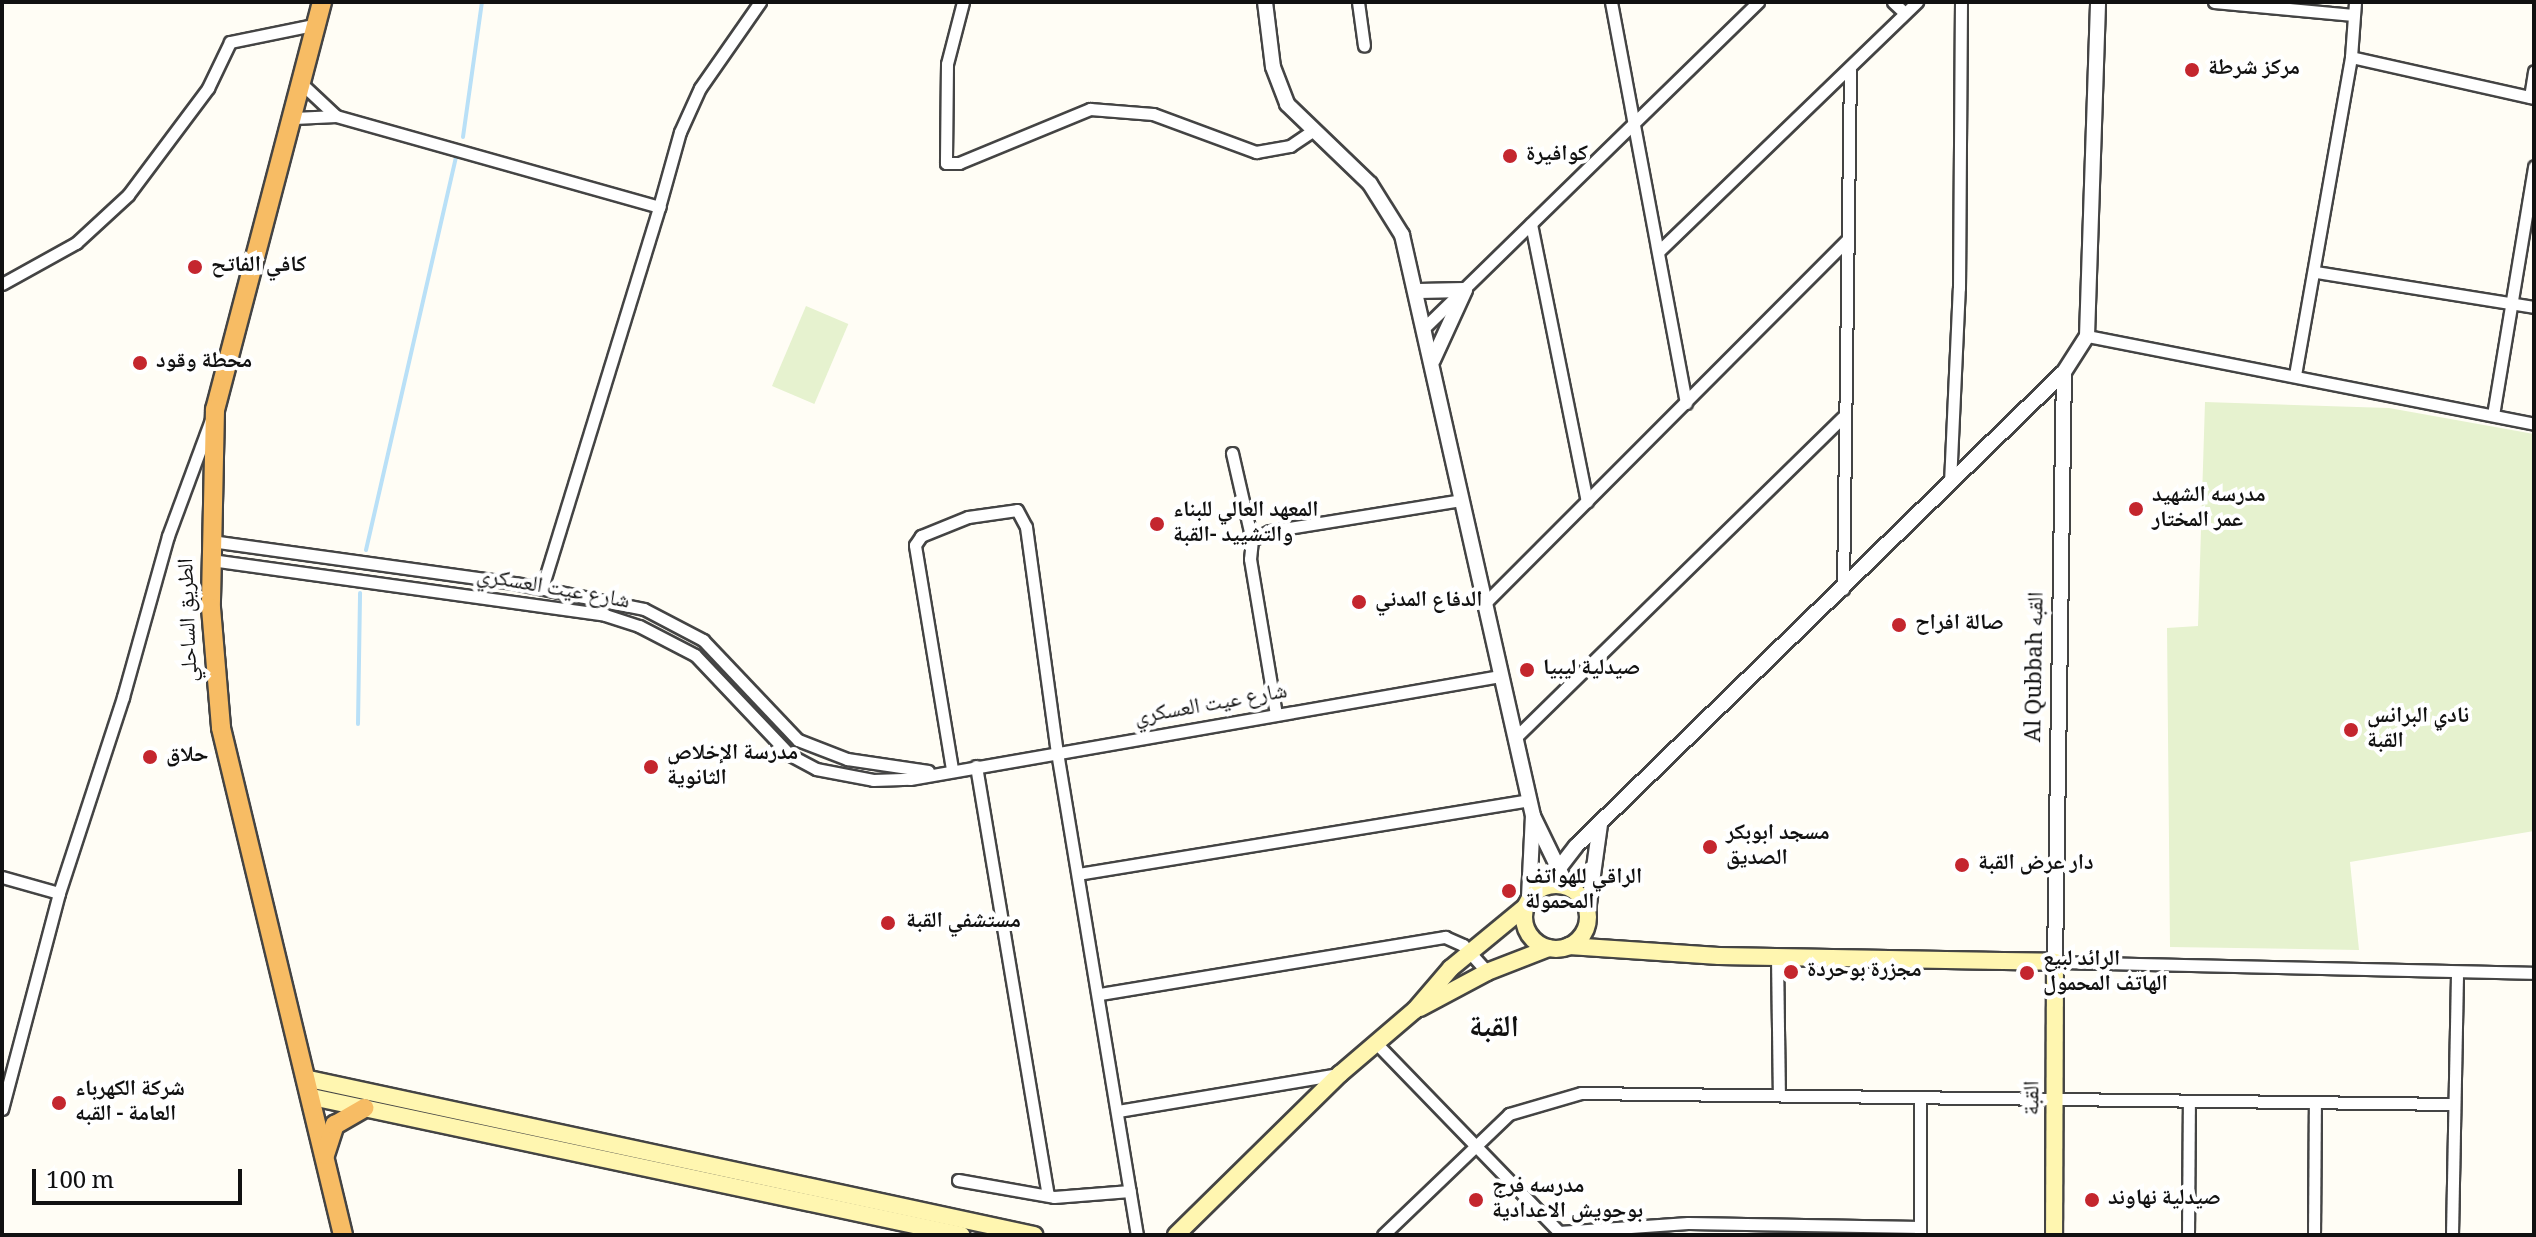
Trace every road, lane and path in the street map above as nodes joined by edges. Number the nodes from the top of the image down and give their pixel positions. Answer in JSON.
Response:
{"nodes":[{"id":1,"x":322,"y":2,"type":"edge"},
{"id":2,"x":760,"y":2,"type":"edge"},
{"id":3,"x":963,"y":2,"type":"edge"},
{"id":4,"x":1265,"y":2,"type":"edge"},
{"id":5,"x":1358,"y":2,"type":"edge"},
{"id":6,"x":1611,"y":2,"type":"edge"},
{"id":7,"x":1758,"y":2,"type":"edge"},
{"id":8,"x":1893,"y":2,"type":"edge"},
{"id":9,"x":1917,"y":2,"type":"edge"},
{"id":10,"x":1961,"y":2,"type":"edge"},
{"id":11,"x":2098,"y":2,"type":"edge"},
{"id":12,"x":2214,"y":2,"type":"edge"},
{"id":13,"x":2355,"y":2,"type":"edge"},
{"id":14,"x":2289,"y":6,"type":"edge"},
{"id":15,"x":1905,"y":13,"type":"junction"},
{"id":16,"x":2353,"y":15,"type":"junction"},
{"id":17,"x":318,"y":24,"type":"junction"},
{"id":18,"x":1364,"y":46,"type":"dead end"},
{"id":19,"x":2351,"y":57,"type":"junction"},
{"id":20,"x":1850,"y":70,"type":"junction"},
{"id":21,"x":2534,"y":71,"type":"edge"},
{"id":22,"x":303,"y":85,"type":"junction"},
{"id":23,"x":2532,"y":97,"type":"edge"},
{"id":24,"x":336,"y":116,"type":"junction"},
{"id":25,"x":294,"y":118,"type":"junction"},
{"id":26,"x":1635,"y":121,"type":"junction"},
{"id":27,"x":1312,"y":131,"type":"junction"},
{"id":28,"x":2534,"y":166,"type":"edge"},
{"id":29,"x":2532,"y":197,"type":"edge"},
{"id":30,"x":659,"y":207,"type":"junction"},
{"id":31,"x":1531,"y":224,"type":"junction"},
{"id":32,"x":1847,"y":240,"type":"junction"},
{"id":33,"x":1659,"y":251,"type":"junction"},
{"id":34,"x":2316,"y":272,"type":"junction"},
{"id":35,"x":2,"y":284,"type":"edge"},
{"id":36,"x":1465,"y":290,"type":"junction"},
{"id":37,"x":1418,"y":291,"type":"junction"},
{"id":38,"x":2511,"y":303,"type":"junction"},
{"id":39,"x":2534,"y":307,"type":"edge"},
{"id":40,"x":1426,"y":326,"type":"junction"},
{"id":41,"x":2087,"y":336,"type":"junction"},
{"id":42,"x":1433,"y":360,"type":"junction"},
{"id":43,"x":2064,"y":372,"type":"junction"},
{"id":44,"x":2295,"y":375,"type":"junction"},
{"id":45,"x":1686,"y":403,"type":"junction"},
{"id":46,"x":215,"y":409,"type":"junction"},
{"id":47,"x":2493,"y":415,"type":"junction"},
{"id":48,"x":1843,"y":417,"type":"junction"},
{"id":49,"x":2534,"y":424,"type":"edge"},
{"id":50,"x":1232,"y":453,"type":"dead end"},
{"id":51,"x":1950,"y":483,"type":"junction"},
{"id":52,"x":1462,"y":500,"type":"junction"},
{"id":53,"x":1587,"y":501,"type":"junction"},
{"id":54,"x":1252,"y":540,"type":"junction"},
{"id":55,"x":211,"y":551,"type":"junction"},
{"id":56,"x":542,"y":588,"type":"junction"},
{"id":57,"x":1843,"y":590,"type":"junction"},
{"id":58,"x":609,"y":599,"type":"junction"},
{"id":59,"x":1485,"y":603,"type":"junction"},
{"id":60,"x":605,"y":615,"type":"junction"},
{"id":61,"x":1500,"y":676,"type":"junction"},
{"id":62,"x":1276,"y":715,"type":"junction"},
{"id":63,"x":1514,"y":739,"type":"junction"},
{"id":64,"x":1057,"y":752,"type":"junction"},
{"id":65,"x":976,"y":766,"type":"junction"},
{"id":66,"x":952,"y":769,"type":"junction"},
{"id":67,"x":929,"y":772,"type":"junction"},
{"id":68,"x":1529,"y":800,"type":"junction"},
{"id":69,"x":1533,"y":816,"type":"junction"},
{"id":70,"x":1600,"y":825,"type":"junction"},
{"id":71,"x":1559,"y":866,"type":"junction"},
{"id":72,"x":1078,"y":874,"type":"junction"},
{"id":73,"x":2,"y":877,"type":"edge"},
{"id":74,"x":1546,"y":885,"type":"junction"},
{"id":75,"x":1567,"y":886,"type":"junction"},
{"id":76,"x":59,"y":893,"type":"junction"},
{"id":77,"x":1527,"y":902,"type":"junction"},
{"id":78,"x":1588,"y":911,"type":"junction"},
{"id":79,"x":1569,"y":946,"type":"junction"},
{"id":80,"x":1549,"y":948,"type":"junction"},
{"id":81,"x":1469,"y":951,"type":"junction"},
{"id":82,"x":1777,"y":957,"type":"junction"},
{"id":83,"x":2055,"y":962,"type":"junction"},
{"id":84,"x":1487,"y":972,"type":"junction"},
{"id":85,"x":2534,"y":973,"type":"edge"},
{"id":86,"x":2457,"y":974,"type":"junction"},
{"id":87,"x":1100,"y":994,"type":"junction"},
{"id":88,"x":1415,"y":1010,"type":"junction"},
{"id":89,"x":1376,"y":1043,"type":"junction"},
{"id":90,"x":7,"y":1074,"type":"edge"},
{"id":91,"x":1340,"y":1074,"type":"junction"},
{"id":92,"x":310,"y":1088,"type":"junction"},
{"id":93,"x":1779,"y":1094,"type":"junction"},
{"id":94,"x":1920,"y":1099,"type":"junction"},
{"id":95,"x":2189,"y":1101,"type":"junction"},
{"id":96,"x":2056,"y":1102,"type":"junction"},
{"id":97,"x":2451,"y":1104,"type":"junction"},
{"id":98,"x":2315,"y":1105,"type":"junction"},
{"id":99,"x":365,"y":1108,"type":"junction"},
{"id":100,"x":2,"y":1109,"type":"edge"},
{"id":101,"x":1118,"y":1111,"type":"junction"},
{"id":102,"x":1473,"y":1144,"type":"junction"},
{"id":103,"x":325,"y":1157,"type":"junction"},
{"id":104,"x":958,"y":1180,"type":"dead end"},
{"id":105,"x":1130,"y":1191,"type":"junction"},
{"id":106,"x":1048,"y":1195,"type":"junction"},
{"id":107,"x":892,"y":1221,"type":"edge"},
{"id":108,"x":1726,"y":1223,"type":"junction"},
{"id":109,"x":1920,"y":1231,"type":"edge"},
{"id":110,"x":1560,"y":1234,"type":"edge"},
{"id":111,"x":343,"y":1235,"type":"edge"},
{"id":112,"x":961,"y":1235,"type":"edge"},
{"id":113,"x":1034,"y":1235,"type":"edge"},
{"id":114,"x":1137,"y":1235,"type":"edge"},
{"id":115,"x":1176,"y":1235,"type":"edge"},
{"id":116,"x":1383,"y":1235,"type":"edge"},
{"id":117,"x":1736,"y":1235,"type":"edge"},
{"id":118,"x":2054,"y":1235,"type":"edge"},
{"id":119,"x":2188,"y":1235,"type":"edge"},
{"id":120,"x":2314,"y":1235,"type":"edge"},
{"id":121,"x":2452,"y":1235,"type":"edge"}],
"edges":[{"from":1,"to":17,"type":"highway","name":"الطريق الساحلي"},
{"from":2,"to":30,"type":"street"},
{"from":3,"to":27,"type":"street"},
{"from":4,"to":27,"type":"street"},
{"from":5,"to":18,"type":"street"},
{"from":6,"to":26,"type":"street"},
{"from":7,"to":26,"type":"street"},
{"from":8,"to":15,"type":"street"},
{"from":9,"to":15,"type":"street"},
{"from":10,"to":51,"type":"street"},
{"from":11,"to":41,"type":"street"},
{"from":12,"to":14,"type":"street"},
{"from":13,"to":16,"type":"street"},
{"from":14,"to":16,"type":"street"},
{"from":15,"to":20,"type":"street"},
{"from":16,"to":19,"type":"street"},
{"from":17,"to":22,"type":"highway","name":"الطريق الساحلي"},
{"from":17,"to":35,"type":"street"},
{"from":19,"to":23,"type":"street"},
{"from":19,"to":34,"type":"street"},
{"from":20,"to":32,"type":"street"},
{"from":20,"to":33,"type":"street"},
{"from":21,"to":23,"type":"street"},
{"from":22,"to":24,"type":"street"},
{"from":22,"to":25,"type":"highway","name":"الطريق الساحلي"},
{"from":24,"to":25,"type":"street"},
{"from":24,"to":30,"type":"street"},
{"from":25,"to":46,"type":"highway","name":"الطريق الساحلي"},
{"from":26,"to":31,"type":"street"},
{"from":26,"to":33,"type":"street"},
{"from":27,"to":37,"type":"street"},
{"from":28,"to":29,"type":"street"},
{"from":29,"to":38,"type":"street"},
{"from":30,"to":56,"type":"street"},
{"from":31,"to":36,"type":"street"},
{"from":31,"to":53,"type":"street"},
{"from":32,"to":45,"type":"street"},
{"from":32,"to":48,"type":"street"},
{"from":33,"to":45,"type":"street"},
{"from":34,"to":38,"type":"street"},
{"from":34,"to":44,"type":"street"},
{"from":36,"to":37,"type":"street"},
{"from":36,"to":40,"type":"street"},
{"from":36,"to":42,"type":"street"},
{"from":37,"to":40,"type":"street"},
{"from":38,"to":39,"type":"street"},
{"from":38,"to":47,"type":"street"},
{"from":40,"to":42,"type":"street"},
{"from":41,"to":43,"type":"street"},
{"from":41,"to":44,"type":"street"},
{"from":42,"to":52,"type":"street"},
{"from":43,"to":51,"type":"street"},
{"from":43,"to":83,"type":"street","name":"Al Qubbah القبه"},
{"from":44,"to":47,"type":"street"},
{"from":45,"to":53,"type":"street"},
{"from":46,"to":55,"type":"highway","name":"الطريق الساحلي"},
{"from":46,"to":76,"type":"street"},
{"from":47,"to":49,"type":"street"},
{"from":48,"to":57,"type":"street"},
{"from":48,"to":63,"type":"street"},
{"from":50,"to":54,"type":"street"},
{"from":51,"to":57,"type":"street"},
{"from":52,"to":54,"type":"street"},
{"from":52,"to":59,"type":"street"},
{"from":53,"to":59,"type":"street"},
{"from":54,"to":62,"type":"street"},
{"from":55,"to":56,"type":"street","name":"شارع عيت العسكري"},
{"from":55,"to":60,"type":"street","name":"شارع عيت العسكري"},
{"from":55,"to":92,"type":"highway","name":"الطريق الساحلي"},
{"from":56,"to":58,"type":"street","name":"شارع عيت العسكري"},
{"from":57,"to":70,"type":"street"},
{"from":58,"to":60,"type":"street"},
{"from":58,"to":67,"type":"street","name":"شارع عيت العسكري"},
{"from":59,"to":61,"type":"street"},
{"from":60,"to":67,"type":"street","name":"شارع عيت العسكري"},
{"from":61,"to":62,"type":"street","name":"شارع عيت العسكري"},
{"from":61,"to":63,"type":"street"},
{"from":62,"to":64,"type":"street","name":"شارع عيت العسكري"},
{"from":63,"to":68,"type":"street"},
{"from":64,"to":65,"type":"street","name":"شارع عيت العسكري"},
{"from":64,"to":66,"type":"street"},
{"from":64,"to":72,"type":"street"},
{"from":65,"to":66,"type":"street","name":"شارع عيت العسكري"},
{"from":65,"to":106,"type":"street"},
{"from":66,"to":67,"type":"street","name":"شارع عيت العسكري"},
{"from":68,"to":69,"type":"street"},
{"from":68,"to":72,"type":"street"},
{"from":69,"to":71,"type":"street"},
{"from":69,"to":77,"type":"street"},
{"from":70,"to":71,"type":"street"},
{"from":70,"to":78,"type":"street"},
{"from":71,"to":74,"type":"street"},
{"from":71,"to":75,"type":"street"},
{"from":72,"to":87,"type":"street"},
{"from":73,"to":76,"type":"street"},
{"from":74,"to":75,"type":"main road"},
{"from":74,"to":77,"type":"main road"},
{"from":75,"to":78,"type":"main road"},
{"from":76,"to":90,"type":"street"},
{"from":77,"to":80,"type":"main road"},
{"from":77,"to":81,"type":"main road"},
{"from":78,"to":79,"type":"main road"},
{"from":79,"to":80,"type":"main road"},
{"from":79,"to":82,"type":"main road"},
{"from":80,"to":84,"type":"main road"},
{"from":81,"to":84,"type":"street"},
{"from":81,"to":87,"type":"street"},
{"from":81,"to":88,"type":"main road"},
{"from":82,"to":83,"type":"main road"},
{"from":82,"to":93,"type":"street"},
{"from":83,"to":86,"type":"street"},
{"from":83,"to":96,"type":"main road","name":"القبة"},
{"from":84,"to":88,"type":"main road"},
{"from":85,"to":86,"type":"street"},
{"from":86,"to":97,"type":"street"},
{"from":87,"to":101,"type":"street"},
{"from":88,"to":89,"type":"main road"},
{"from":89,"to":91,"type":"main road"},
{"from":89,"to":102,"type":"street"},
{"from":90,"to":100,"type":"street"},
{"from":91,"to":101,"type":"street"},
{"from":91,"to":115,"type":"main road"},
{"from":92,"to":99,"type":"main road"},
{"from":92,"to":103,"type":"highway","name":"الطريق الساحلي"},
{"from":92,"to":107,"type":"main road"},
{"from":93,"to":94,"type":"street"},
{"from":93,"to":102,"type":"street"},
{"from":94,"to":96,"type":"street"},
{"from":94,"to":109,"type":"street"},
{"from":95,"to":96,"type":"street"},
{"from":95,"to":98,"type":"street"},
{"from":95,"to":119,"type":"street"},
{"from":96,"to":118,"type":"main road","name":"القبة"},
{"from":97,"to":98,"type":"street"},
{"from":97,"to":121,"type":"street"},
{"from":98,"to":120,"type":"street"},
{"from":99,"to":103,"type":"highway"},
{"from":99,"to":107,"type":"main road"},
{"from":101,"to":105,"type":"street"},
{"from":102,"to":110,"type":"street"},
{"from":102,"to":116,"type":"street"},
{"from":103,"to":111,"type":"highway","name":"الطريق الساحلي"},
{"from":104,"to":106,"type":"street"},
{"from":105,"to":106,"type":"street"},
{"from":105,"to":114,"type":"street"},
{"from":107,"to":112,"type":"main road"},
{"from":107,"to":113,"type":"main road"},
{"from":108,"to":109,"type":"street"},
{"from":108,"to":110,"type":"street"},
{"from":108,"to":117,"type":"street"}]}
